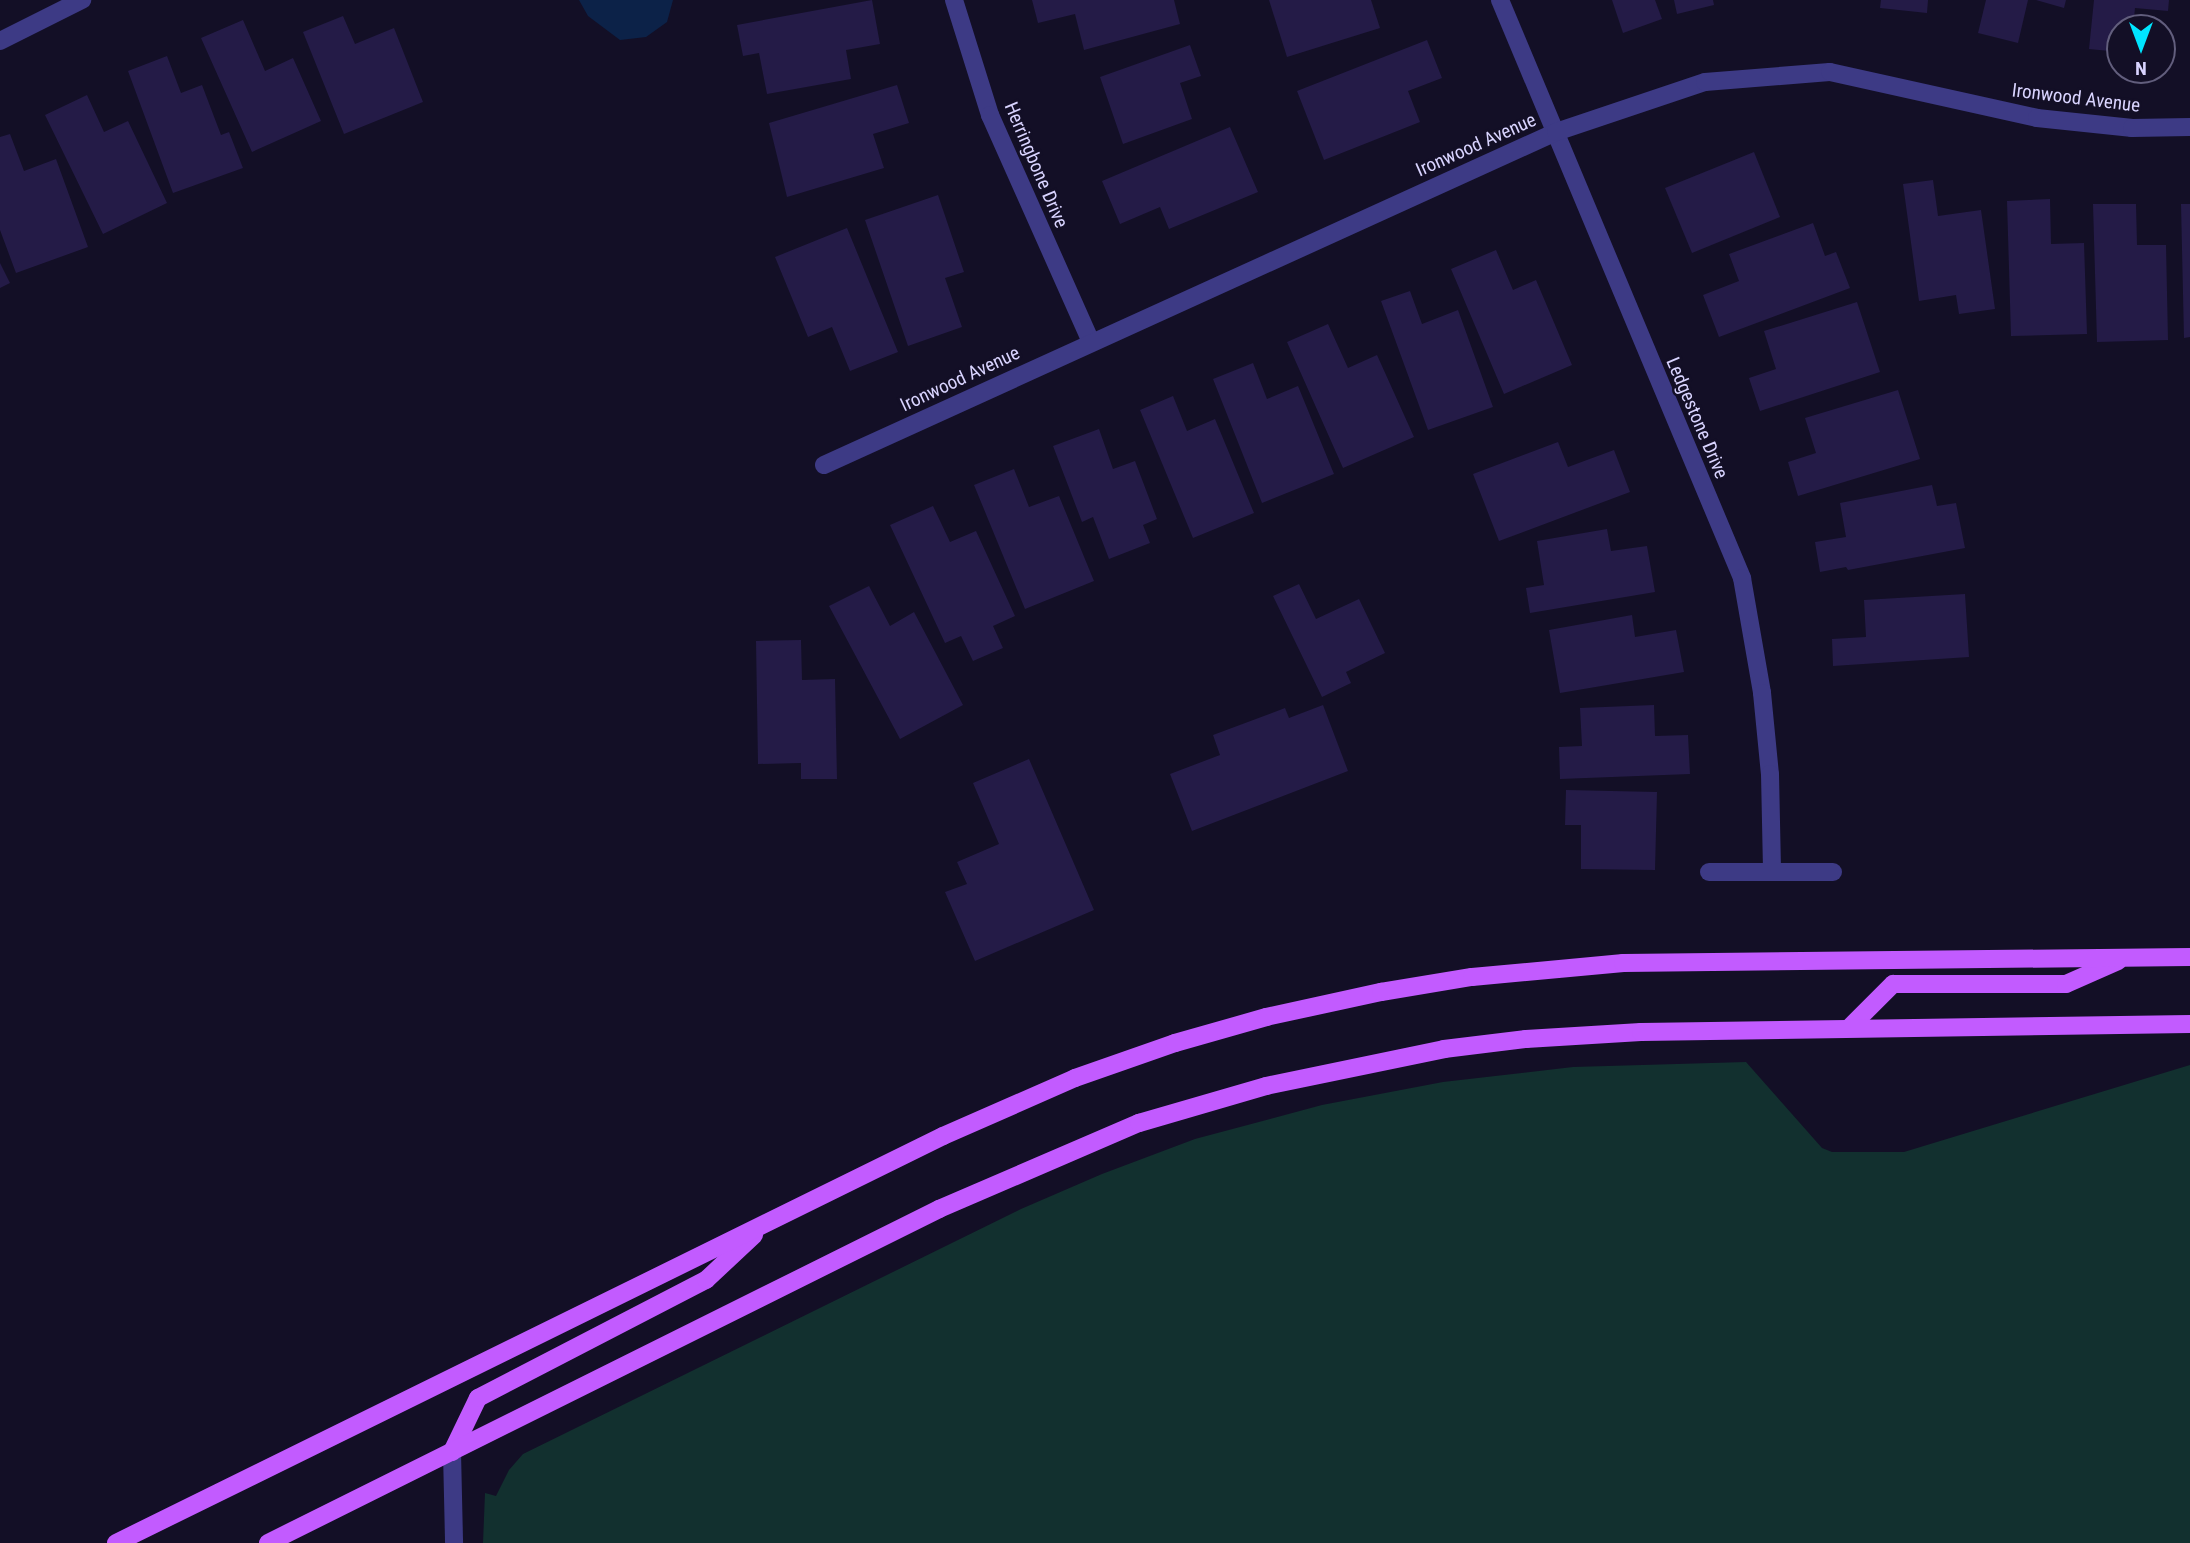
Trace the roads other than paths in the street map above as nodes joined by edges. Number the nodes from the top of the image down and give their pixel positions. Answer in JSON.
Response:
{"nodes":[{"id":1,"x":82,"y":0,"type":"edge"},
{"id":2,"x":954,"y":0,"type":"edge"},
{"id":3,"x":1500,"y":0,"type":"edge"},
{"id":4,"x":0,"y":41,"type":"edge"},
{"id":5,"x":2190,"y":127,"type":"edge"},
{"id":6,"x":1556,"y":132,"type":"junction"},
{"id":7,"x":1091,"y":342,"type":"junction"},
{"id":8,"x":824,"y":465,"type":"dead end"},
{"id":9,"x":1709,"y":872,"type":"dead end"},
{"id":10,"x":1772,"y":872,"type":"junction"},
{"id":11,"x":1833,"y":872,"type":"dead end"},
{"id":12,"x":2128,"y":957,"type":"junction"},
{"id":13,"x":2190,"y":957,"type":"edge"},
{"id":14,"x":2190,"y":1024,"type":"edge"},
{"id":15,"x":1850,"y":1027,"type":"junction"},
{"id":16,"x":769,"y":1220,"type":"junction"},
{"id":17,"x":452,"y":1452,"type":"junction"},
{"id":18,"x":116,"y":1543,"type":"edge"},
{"id":19,"x":268,"y":1543,"type":"edge"},
{"id":20,"x":454,"y":1543,"type":"edge"}],
"edges":[{"from":1,"to":4,"type":"street"},
{"from":2,"to":7,"type":"street","name":"Herringbone Drive"},
{"from":3,"to":6,"type":"street","name":"Ledgestone Drive"},
{"from":5,"to":6,"type":"street","name":"Ironwood Avenue"},
{"from":6,"to":7,"type":"street","name":"Ironwood Avenue"},
{"from":6,"to":10,"type":"street","name":"Ledgestone Drive"},
{"from":7,"to":8,"type":"street","name":"Ironwood Avenue"},
{"from":9,"to":10,"type":"street"},
{"from":10,"to":11,"type":"street"},
{"from":12,"to":13,"type":"main road"},
{"from":12,"to":15,"type":"main road"},
{"from":12,"to":16,"type":"main road"},
{"from":14,"to":15,"type":"main road"},
{"from":15,"to":17,"type":"main road"},
{"from":16,"to":17,"type":"main road"},
{"from":16,"to":18,"type":"main road"},
{"from":17,"to":19,"type":"main road"},
{"from":17,"to":20,"type":"street"}]}
